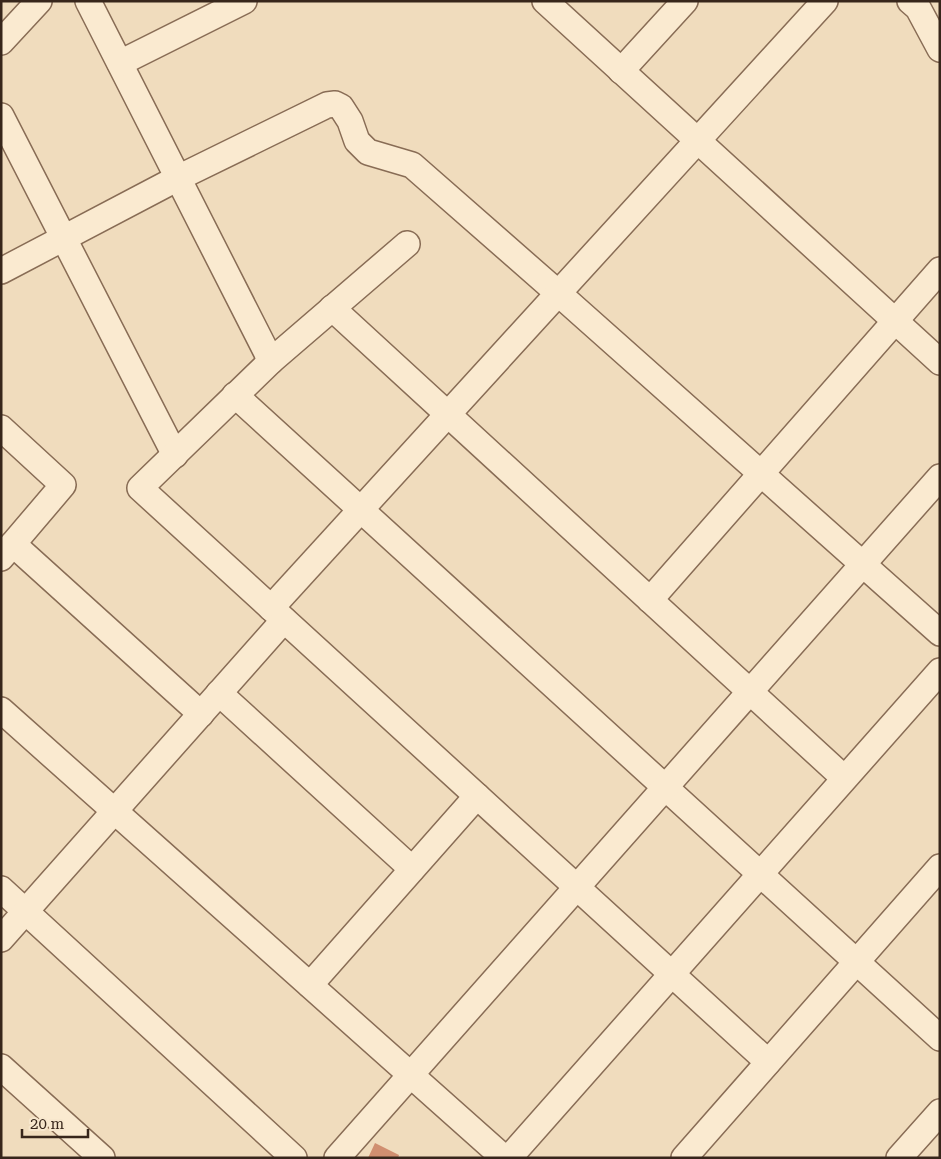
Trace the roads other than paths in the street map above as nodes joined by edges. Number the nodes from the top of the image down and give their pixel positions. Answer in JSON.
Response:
{"nodes":[{"id":1,"x":39,"y":1,"type":"edge"},
{"id":2,"x":88,"y":1,"type":"edge"},
{"id":3,"x":244,"y":1,"type":"edge"},
{"id":4,"x":545,"y":1,"type":"edge"},
{"id":5,"x":685,"y":1,"type":"edge"},
{"id":6,"x":825,"y":1,"type":"edge"},
{"id":7,"x":910,"y":1,"type":"edge"},
{"id":8,"x":1,"y":42,"type":"edge"},
{"id":9,"x":940,"y":50,"type":"edge"},
{"id":10,"x":120,"y":63,"type":"junction"},
{"id":11,"x":620,"y":71,"type":"junction"},
{"id":12,"x":1,"y":116,"type":"edge"},
{"id":13,"x":697,"y":141,"type":"junction"},
{"id":14,"x":178,"y":178,"type":"junction"},
{"id":15,"x":64,"y":238,"type":"junction"},
{"id":16,"x":407,"y":244,"type":"dead end"},
{"id":17,"x":940,"y":270,"type":"edge"},
{"id":18,"x":1,"y":271,"type":"edge"},
{"id":19,"x":558,"y":293,"type":"junction"},
{"id":20,"x":332,"y":308,"type":"junction"},
{"id":21,"x":895,"y":321,"type":"junction"},
{"id":22,"x":271,"y":361,"type":"junction"},
{"id":23,"x":940,"y":362,"type":"edge"},
{"id":24,"x":235,"y":395,"type":"junction"},
{"id":25,"x":448,"y":415,"type":"junction"},
{"id":26,"x":1,"y":428,"type":"edge"},
{"id":27,"x":175,"y":455,"type":"junction"},
{"id":28,"x":761,"y":474,"type":"junction"},
{"id":29,"x":940,"y":477,"type":"edge"},
{"id":30,"x":361,"y":510,"type":"junction"},
{"id":31,"x":7,"y":551,"type":"edge"},
{"id":32,"x":862,"y":564,"type":"junction"},
{"id":33,"x":650,"y":600,"type":"junction"},
{"id":34,"x":278,"y":614,"type":"junction"},
{"id":35,"x":940,"y":633,"type":"edge"},
{"id":36,"x":940,"y":671,"type":"edge"},
{"id":37,"x":750,"y":692,"type":"junction"},
{"id":38,"x":219,"y":693,"type":"junction"},
{"id":39,"x":1,"y":710,"type":"edge"},
{"id":40,"x":200,"y":714,"type":"junction"},
{"id":41,"x":844,"y":778,"type":"junction"},
{"id":42,"x":665,"y":787,"type":"junction"},
{"id":43,"x":477,"y":796,"type":"junction"},
{"id":44,"x":115,"y":811,"type":"junction"},
{"id":45,"x":940,"y":867,"type":"edge"},
{"id":46,"x":412,"y":869,"type":"junction"},
{"id":47,"x":760,"y":874,"type":"junction"},
{"id":48,"x":577,"y":887,"type":"junction"},
{"id":49,"x":1,"y":889,"type":"edge"},
{"id":50,"x":26,"y":912,"type":"junction"},
{"id":51,"x":1,"y":939,"type":"edge"},
{"id":52,"x":856,"y":962,"type":"junction"},
{"id":53,"x":672,"y":974,"type":"junction"},
{"id":54,"x":310,"y":985,"type":"junction"},
{"id":55,"x":940,"y":1038,"type":"edge"},
{"id":56,"x":768,"y":1062,"type":"junction"},
{"id":57,"x":1,"y":1067,"type":"edge"},
{"id":58,"x":410,"y":1074,"type":"junction"},
{"id":59,"x":940,"y":1112,"type":"edge"},
{"id":60,"x":102,"y":1158,"type":"edge"},
{"id":61,"x":294,"y":1158,"type":"edge"},
{"id":62,"x":337,"y":1158,"type":"edge"},
{"id":63,"x":504,"y":1158,"type":"edge"},
{"id":64,"x":510,"y":1158,"type":"edge"},
{"id":65,"x":684,"y":1158,"type":"edge"},
{"id":66,"x":899,"y":1158,"type":"edge"}],
"edges":[{"from":1,"to":8,"type":"street"},
{"from":2,"to":10,"type":"street"},
{"from":3,"to":10,"type":"street"},
{"from":4,"to":11,"type":"street"},
{"from":5,"to":11,"type":"street"},
{"from":6,"to":13,"type":"street"},
{"from":7,"to":9,"type":"street"},
{"from":10,"to":14,"type":"street"},
{"from":11,"to":13,"type":"street"},
{"from":12,"to":15,"type":"street"},
{"from":13,"to":19,"type":"street"},
{"from":13,"to":21,"type":"street"},
{"from":14,"to":15,"type":"street"},
{"from":14,"to":19,"type":"street"},
{"from":14,"to":22,"type":"street"},
{"from":15,"to":18,"type":"street"},
{"from":15,"to":27,"type":"street"},
{"from":16,"to":20,"type":"street"},
{"from":17,"to":21,"type":"street"},
{"from":19,"to":25,"type":"street"},
{"from":19,"to":28,"type":"street"},
{"from":20,"to":22,"type":"street"},
{"from":20,"to":25,"type":"street"},
{"from":21,"to":23,"type":"street"},
{"from":21,"to":28,"type":"street"},
{"from":22,"to":24,"type":"street"},
{"from":24,"to":27,"type":"street"},
{"from":24,"to":30,"type":"street"},
{"from":25,"to":30,"type":"street"},
{"from":25,"to":33,"type":"street"},
{"from":26,"to":31,"type":"street"},
{"from":27,"to":34,"type":"street"},
{"from":28,"to":32,"type":"street"},
{"from":28,"to":33,"type":"street"},
{"from":29,"to":32,"type":"street"},
{"from":30,"to":34,"type":"street"},
{"from":30,"to":42,"type":"street"},
{"from":31,"to":40,"type":"street"},
{"from":32,"to":35,"type":"street"},
{"from":32,"to":37,"type":"street"},
{"from":33,"to":37,"type":"street"},
{"from":34,"to":38,"type":"street"},
{"from":34,"to":43,"type":"street"},
{"from":36,"to":41,"type":"street"},
{"from":37,"to":41,"type":"street"},
{"from":37,"to":42,"type":"street"},
{"from":38,"to":40,"type":"street"},
{"from":38,"to":46,"type":"street"},
{"from":39,"to":44,"type":"street"},
{"from":40,"to":44,"type":"street"},
{"from":41,"to":47,"type":"street"},
{"from":42,"to":47,"type":"street"},
{"from":42,"to":48,"type":"street"},
{"from":43,"to":46,"type":"street"},
{"from":43,"to":48,"type":"street"},
{"from":44,"to":50,"type":"street"},
{"from":44,"to":54,"type":"street"},
{"from":45,"to":52,"type":"street"},
{"from":46,"to":54,"type":"street"},
{"from":47,"to":52,"type":"street"},
{"from":47,"to":53,"type":"street"},
{"from":48,"to":53,"type":"street"},
{"from":48,"to":58,"type":"street"},
{"from":49,"to":50,"type":"street"},
{"from":50,"to":51,"type":"street"},
{"from":50,"to":61,"type":"street"},
{"from":52,"to":55,"type":"street"},
{"from":52,"to":56,"type":"street"},
{"from":53,"to":56,"type":"street"},
{"from":53,"to":64,"type":"street"},
{"from":54,"to":58,"type":"street"},
{"from":56,"to":65,"type":"street"},
{"from":57,"to":60,"type":"street"},
{"from":58,"to":62,"type":"street"},
{"from":58,"to":63,"type":"street"},
{"from":59,"to":66,"type":"street"}]}
